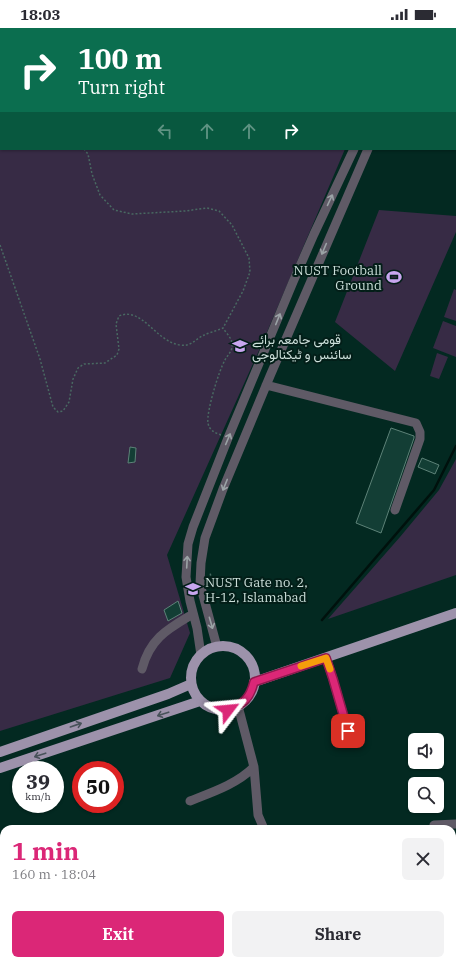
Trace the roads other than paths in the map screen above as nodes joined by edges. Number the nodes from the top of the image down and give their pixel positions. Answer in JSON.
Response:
{"nodes":[{"id":1,"x":354,"y":150,"type":"edge"},
{"id":2,"x":368,"y":150,"type":"edge"},
{"id":3,"x":257,"y":371,"type":"junction"},
{"id":4,"x":268,"y":380,"type":"junction"},
{"id":5,"x":395,"y":510,"type":"dead end"},
{"id":6,"x":456,"y":613,"type":"edge"},
{"id":7,"x":193,"y":614,"type":"junction"},
{"id":8,"x":217,"y":647,"type":"junction"},
{"id":9,"x":201,"y":655,"type":"junction"},
{"id":10,"x":326,"y":658,"type":"junction"},
{"id":11,"x":142,"y":669,"type":"dead end"},
{"id":12,"x":254,"y":682,"type":"junction"},
{"id":13,"x":191,"y":684,"type":"junction"},
{"id":14,"x":200,"y":701,"type":"junction"},
{"id":15,"x":238,"y":706,"type":"junction"},
{"id":16,"x":348,"y":731,"type":"dead end"},
{"id":17,"x":0,"y":752,"type":"edge"},
{"id":18,"x":254,"y":767,"type":"junction"},
{"id":19,"x":0,"y":768,"type":"edge"},
{"id":20,"x":190,"y":801,"type":"dead end"},
{"id":21,"x":456,"y":824,"type":"edge"},
{"id":22,"x":262,"y":825,"type":"edge"},
{"id":23,"x":434,"y":825,"type":"edge"}],
"edges":[{"from":3,"to":1,"type":"street","one_way":true},
{"from":2,"to":4,"type":"street","one_way":true},
{"from":3,"to":4,"type":"street"},
{"from":7,"to":3,"type":"street","one_way":true},
{"from":4,"to":5,"type":"street"},
{"from":4,"to":8,"type":"street","one_way":true},
{"from":6,"to":10,"type":"main road"},
{"from":7,"to":9,"type":"street"},
{"from":7,"to":11,"type":"street"},
{"from":8,"to":9,"type":"main road"},
{"from":8,"to":12,"type":"main road"},
{"from":9,"to":13,"type":"main road"},
{"from":10,"to":12,"type":"main road"},
{"from":10,"to":16,"type":"street"},
{"from":12,"to":15,"type":"main road"},
{"from":13,"to":14,"type":"main road"},
{"from":17,"to":13,"type":"main road","one_way":true},
{"from":14,"to":15,"type":"main road"},
{"from":14,"to":19,"type":"main road","one_way":true},
{"from":15,"to":18,"type":"street"},
{"from":18,"to":20,"type":"street"},
{"from":18,"to":22,"type":"street"},
{"from":21,"to":23,"type":"street"}]}
